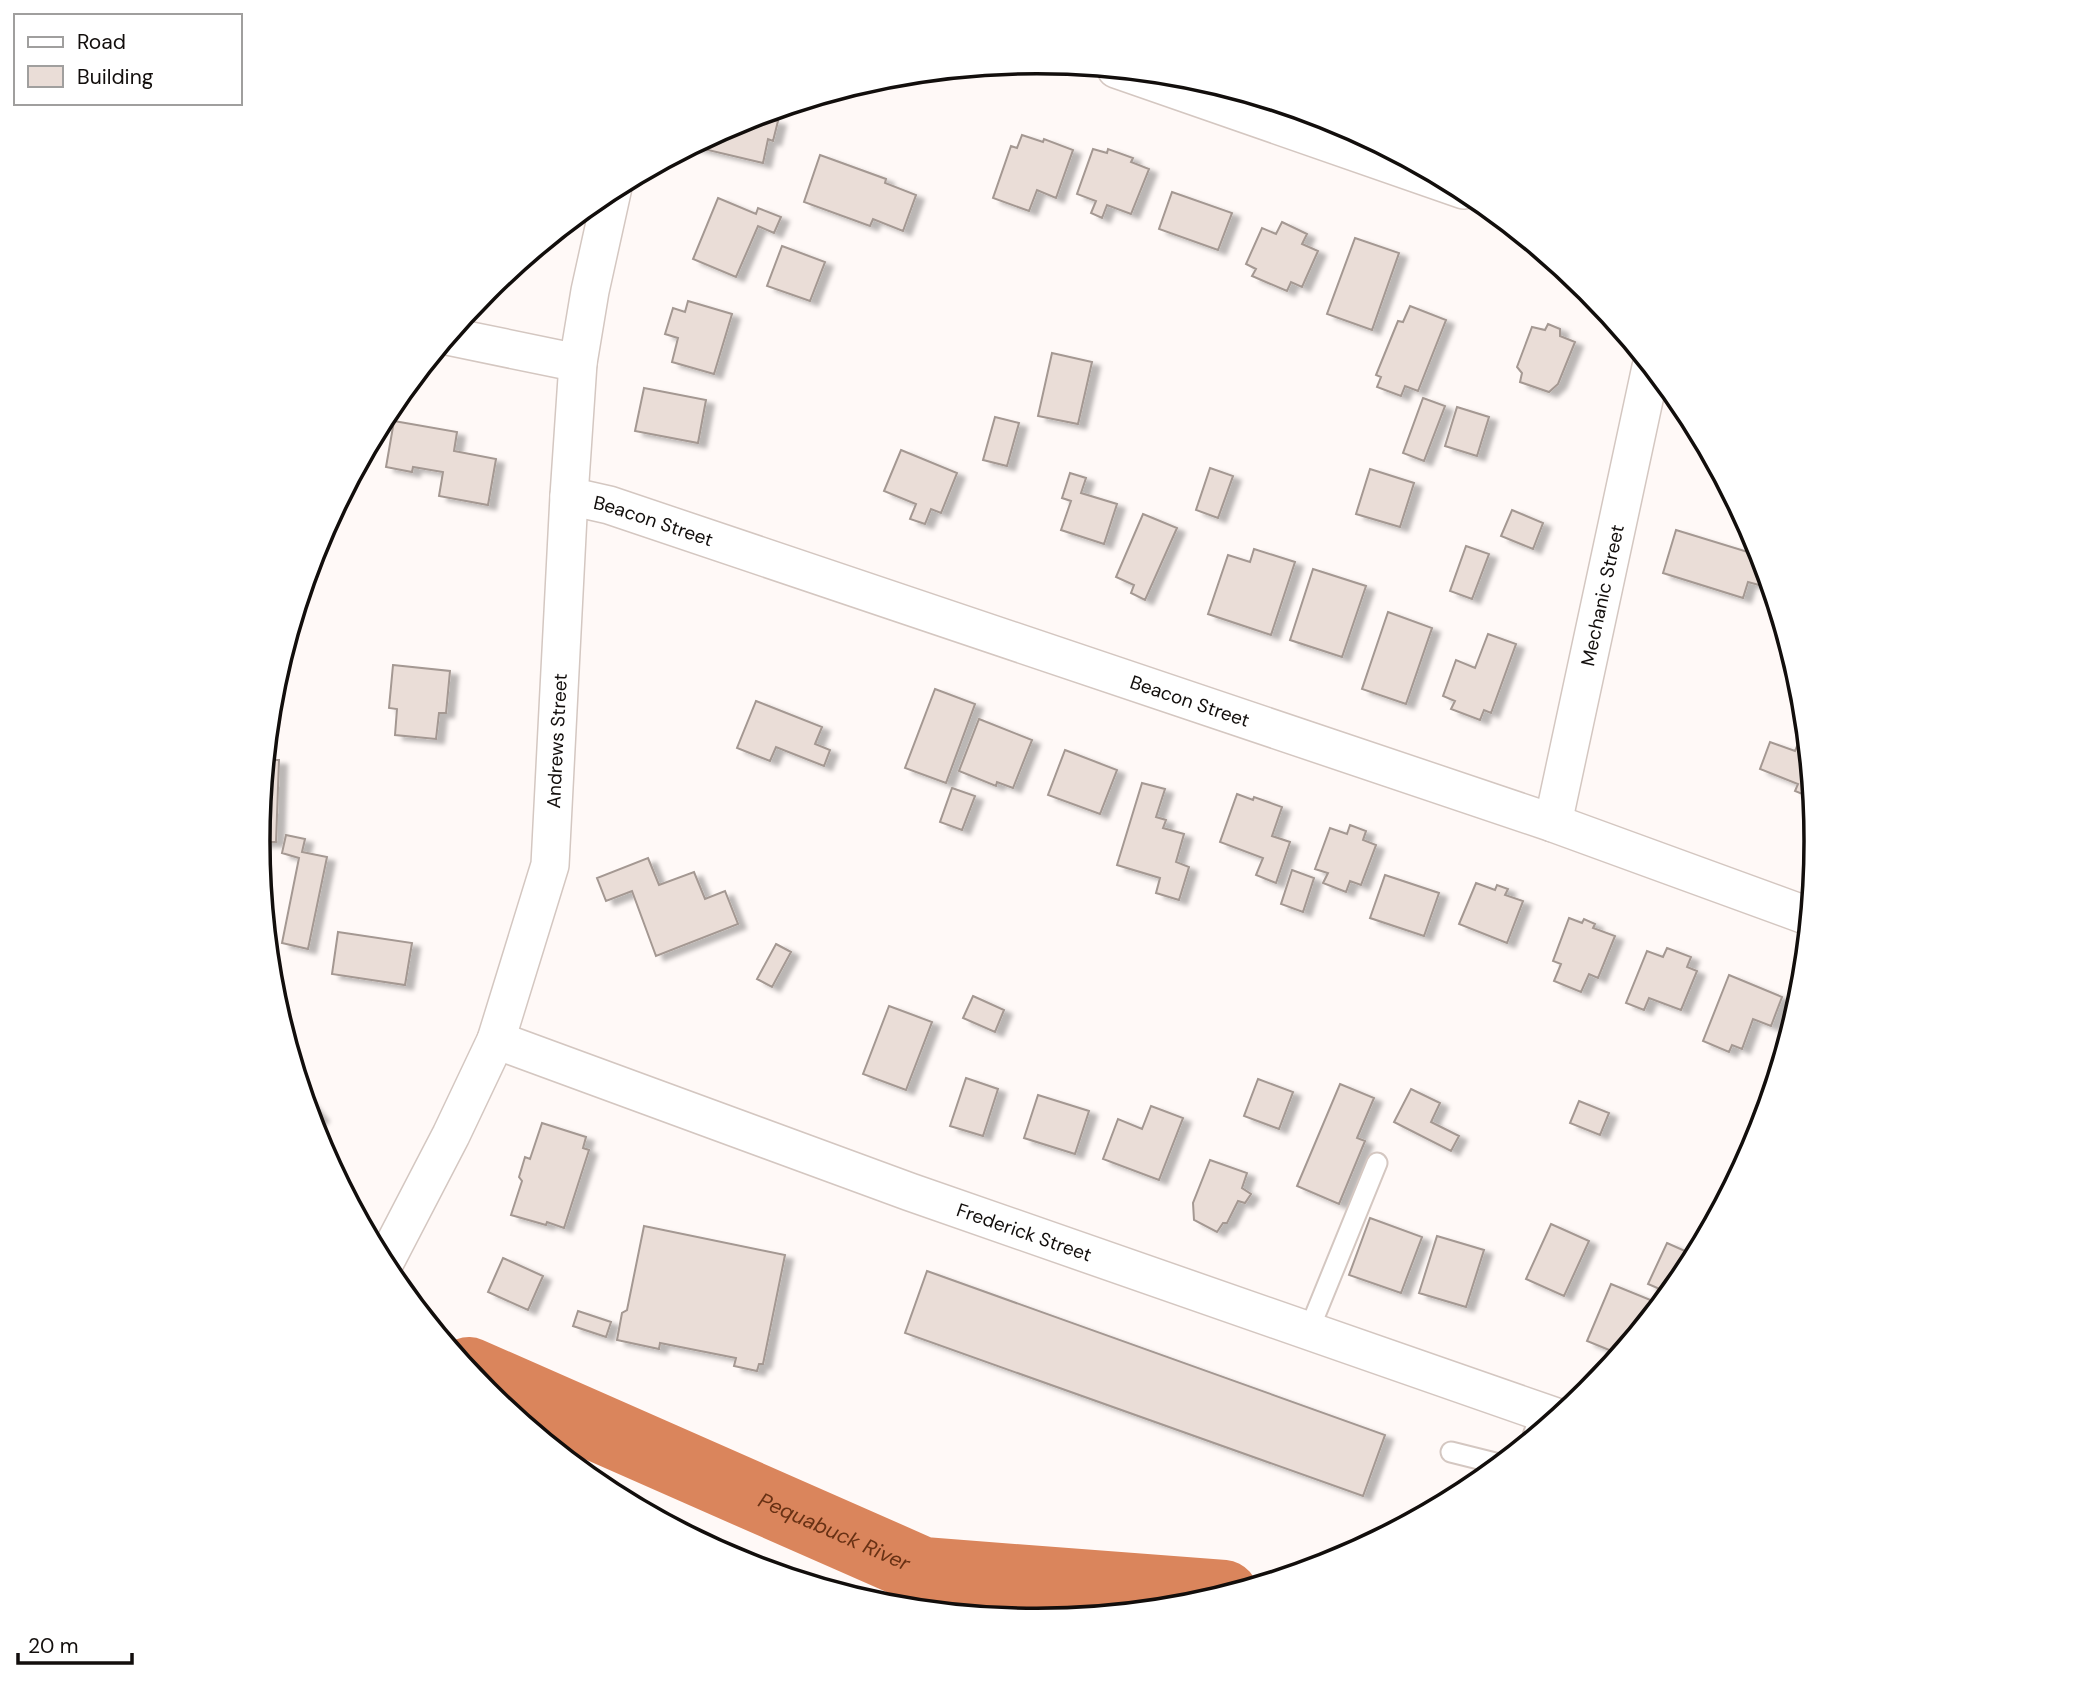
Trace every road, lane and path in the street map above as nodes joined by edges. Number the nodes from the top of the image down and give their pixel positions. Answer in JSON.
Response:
{"nodes":[{"id":1,"x":1157,"y":83,"type":"edge"},
{"id":2,"x":1413,"y":172,"type":"edge"},
{"id":3,"x":609,"y":203,"type":"edge"},
{"id":4,"x":457,"y":338,"type":"edge"},
{"id":5,"x":578,"y":363,"type":"junction"},
{"id":6,"x":1648,"y":379,"type":"edge"},
{"id":7,"x":569,"y":496,"type":"junction"},
{"id":8,"x":1553,"y":823,"type":"junction"},
{"id":9,"x":1800,"y":913,"type":"edge"},
{"id":10,"x":496,"y":1040,"type":"junction"},
{"id":11,"x":1377,"y":1163,"type":"dead end"},
{"id":12,"x":390,"y":1252,"type":"edge"},
{"id":13,"x":1309,"y":1331,"type":"junction"},
{"id":14,"x":1539,"y":1420,"type":"edge"},
{"id":15,"x":1451,"y":1452,"type":"dead end"},
{"id":16,"x":1487,"y":1461,"type":"edge"}],
"edges":[{"from":1,"to":2,"type":"street"},
{"from":3,"to":5,"type":"street","name":"Andrews Street"},
{"from":4,"to":5,"type":"street"},
{"from":5,"to":7,"type":"street","name":"Andrews Street"},
{"from":6,"to":8,"type":"street","name":"Mechanic Street"},
{"from":7,"to":8,"type":"street","name":"Beacon Street"},
{"from":7,"to":10,"type":"street","name":"Andrews Street"},
{"from":8,"to":9,"type":"street","name":"Beacon Street"},
{"from":10,"to":12,"type":"street","name":"Andrews Street"},
{"from":10,"to":13,"type":"street","name":"Frederick Street"},
{"from":11,"to":13,"type":"lane"},
{"from":13,"to":14,"type":"street","name":"Frederick Street"},
{"from":15,"to":16,"type":"lane"}]}
